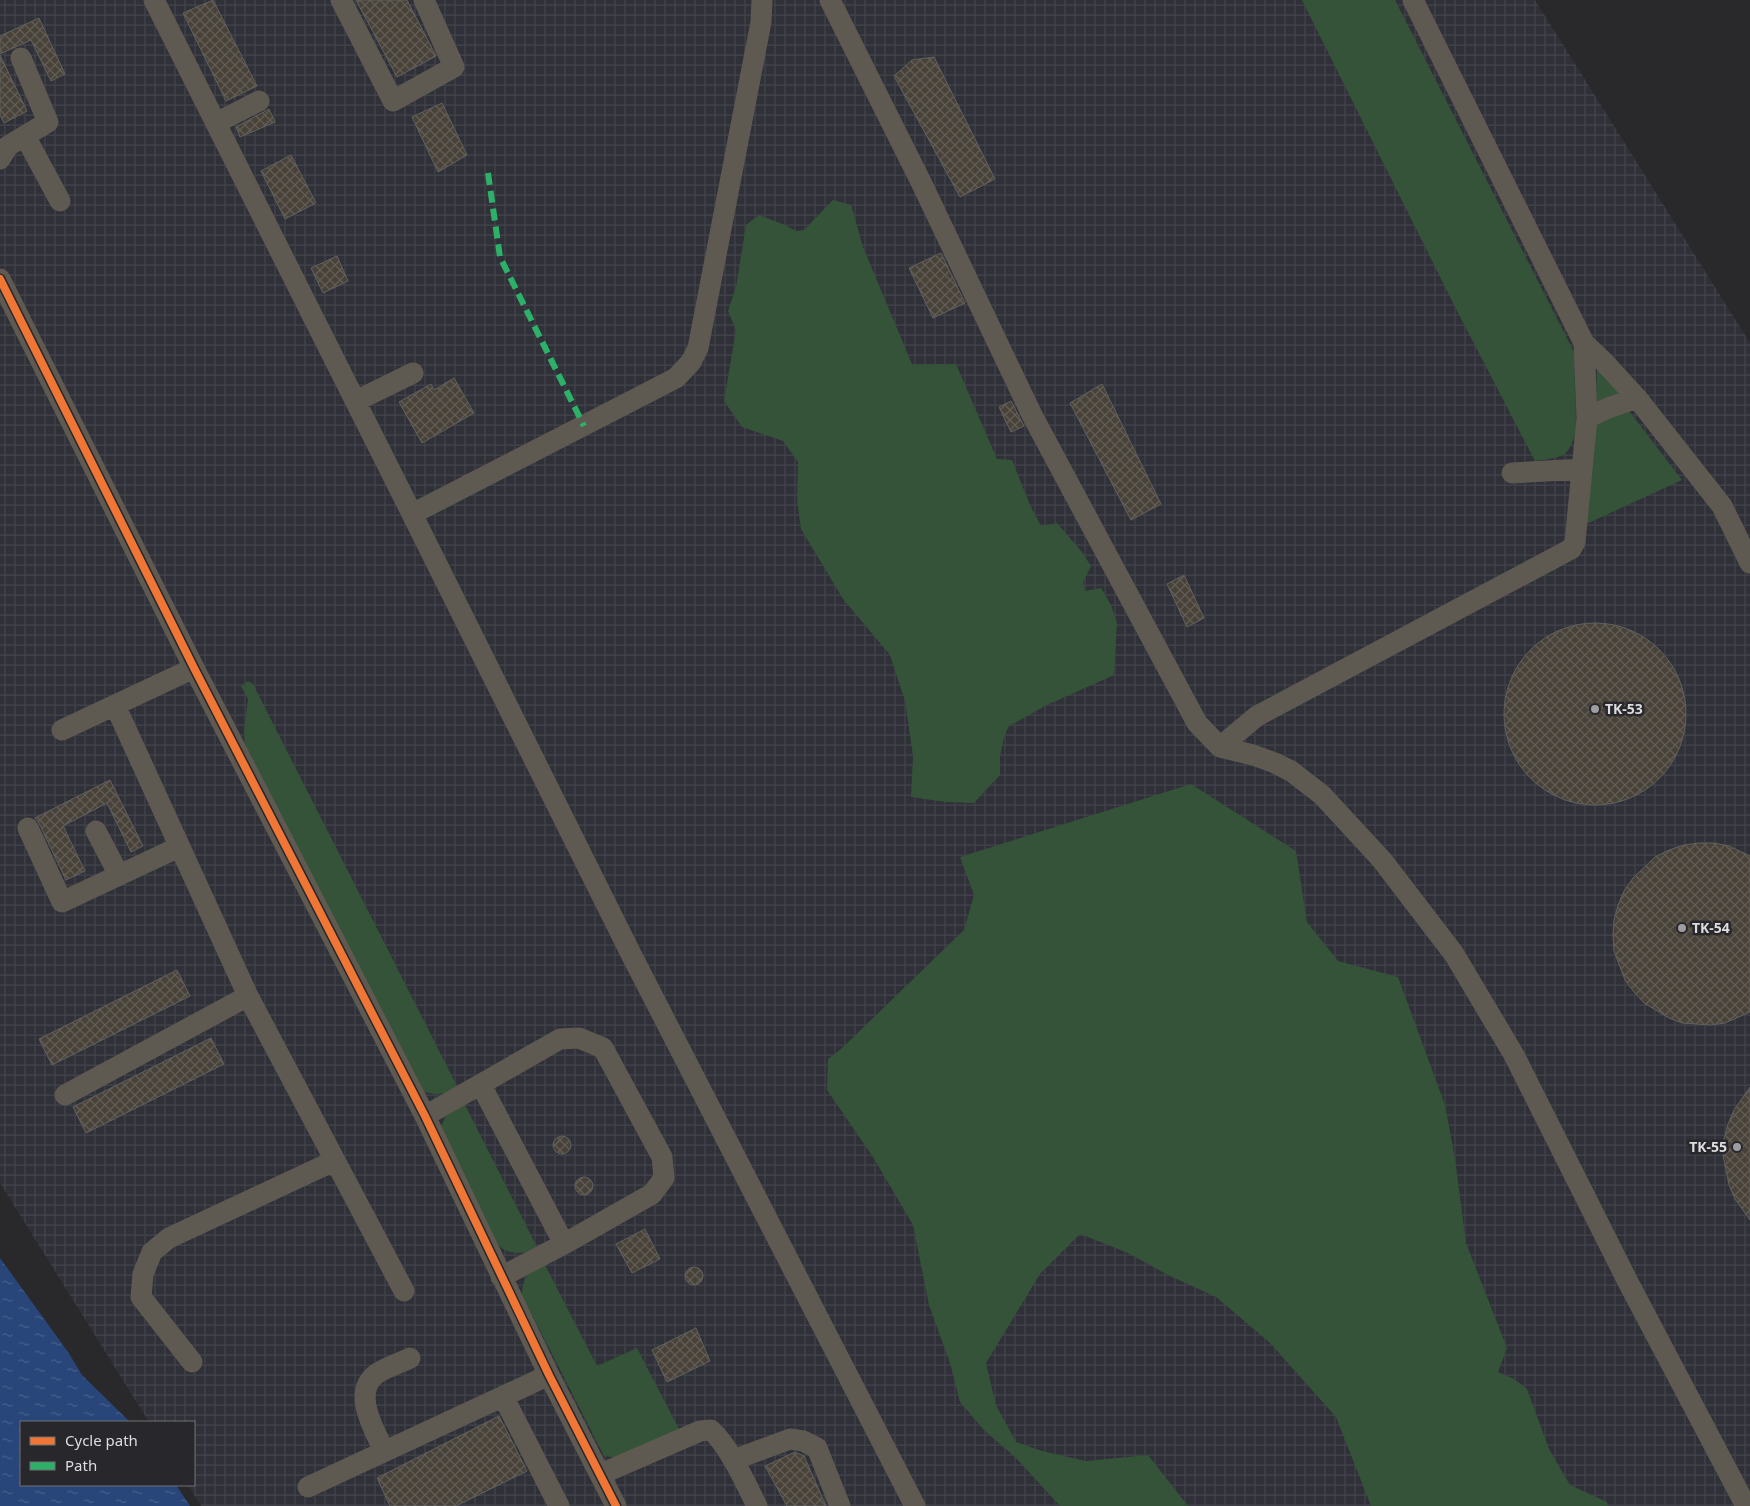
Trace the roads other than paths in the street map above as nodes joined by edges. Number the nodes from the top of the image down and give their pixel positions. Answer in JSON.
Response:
{"nodes":[{"id":1,"x":154,"y":0,"type":"edge"},
{"id":2,"x":341,"y":0,"type":"edge"},
{"id":3,"x":424,"y":0,"type":"edge"},
{"id":4,"x":750,"y":0,"type":"edge"},
{"id":5,"x":762,"y":0,"type":"edge"},
{"id":6,"x":830,"y":0,"type":"edge"},
{"id":7,"x":1413,"y":0,"type":"edge"},
{"id":8,"x":761,"y":22,"type":"junction"},
{"id":9,"x":21,"y":58,"type":"dead end"},
{"id":10,"x":259,"y":101,"type":"dead end"},
{"id":11,"x":216,"y":123,"type":"junction"},
{"id":12,"x":8,"y":147,"type":"edge"},
{"id":13,"x":60,"y":201,"type":"dead end"},
{"id":14,"x":0,"y":279,"type":"edge"},
{"id":15,"x":1584,"y":343,"type":"junction"},
{"id":16,"x":413,"y":373,"type":"dead end"},
{"id":17,"x":1637,"y":398,"type":"junction"},
{"id":18,"x":356,"y":401,"type":"junction"},
{"id":19,"x":1587,"y":418,"type":"junction"},
{"id":20,"x":1582,"y":469,"type":"junction"},
{"id":21,"x":1512,"y":473,"type":"dead end"},
{"id":22,"x":412,"y":514,"type":"junction"},
{"id":23,"x":1750,"y":563,"type":"edge"},
{"id":24,"x":194,"y":668,"type":"junction"},
{"id":25,"x":115,"y":705,"type":"junction"},
{"id":26,"x":62,"y":730,"type":"dead end"},
{"id":27,"x":1220,"y":747,"type":"junction"},
{"id":28,"x":28,"y":828,"type":"dead end"},
{"id":29,"x":96,"y":831,"type":"dead end"},
{"id":30,"x":179,"y":847,"type":"junction"},
{"id":31,"x":119,"y":875,"type":"junction"},
{"id":32,"x":248,"y":996,"type":"junction"},
{"id":33,"x":481,"y":1085,"type":"junction"},
{"id":34,"x":65,"y":1095,"type":"dead end"},
{"id":35,"x":424,"y":1116,"type":"junction"},
{"id":36,"x":334,"y":1161,"type":"junction"},
{"id":37,"x":564,"y":1244,"type":"junction"},
{"id":38,"x":502,"y":1277,"type":"junction"},
{"id":39,"x":404,"y":1291,"type":"dead end"},
{"id":40,"x":410,"y":1358,"type":"dead end"},
{"id":41,"x":192,"y":1362,"type":"dead end"},
{"id":42,"x":549,"y":1375,"type":"junction"},
{"id":43,"x":503,"y":1396,"type":"junction"},
{"id":44,"x":384,"y":1451,"type":"junction"},
{"id":45,"x":733,"y":1460,"type":"junction"},
{"id":46,"x":601,"y":1474,"type":"junction"},
{"id":47,"x":308,"y":1487,"type":"dead end"},
{"id":48,"x":559,"y":1506,"type":"edge"},
{"id":49,"x":616,"y":1506,"type":"edge"},
{"id":50,"x":758,"y":1506,"type":"edge"},
{"id":51,"x":840,"y":1506,"type":"edge"},
{"id":52,"x":915,"y":1506,"type":"edge"},
{"id":53,"x":1746,"y":1506,"type":"edge"}],
"edges":[{"from":1,"to":11,"type":"street"},
{"from":2,"to":3,"type":"street"},
{"from":4,"to":8,"type":"street"},
{"from":5,"to":8,"type":"street"},
{"from":6,"to":27,"type":"street"},
{"from":7,"to":15,"type":"street"},
{"from":8,"to":22,"type":"street"},
{"from":9,"to":12,"type":"street"},
{"from":10,"to":11,"type":"street"},
{"from":11,"to":18,"type":"street"},
{"from":12,"to":13,"type":"street"},
{"from":14,"to":24,"type":"street"},
{"from":15,"to":17,"type":"street"},
{"from":15,"to":19,"type":"street"},
{"from":16,"to":18,"type":"street"},
{"from":17,"to":19,"type":"street"},
{"from":17,"to":23,"type":"street"},
{"from":18,"to":22,"type":"street"},
{"from":19,"to":20,"type":"street"},
{"from":20,"to":21,"type":"street"},
{"from":20,"to":27,"type":"street"},
{"from":22,"to":52,"type":"street"},
{"from":24,"to":25,"type":"street"},
{"from":24,"to":35,"type":"street"},
{"from":25,"to":26,"type":"street"},
{"from":25,"to":30,"type":"street"},
{"from":27,"to":53,"type":"street"},
{"from":28,"to":31,"type":"street"},
{"from":29,"to":31,"type":"street"},
{"from":30,"to":31,"type":"street"},
{"from":30,"to":32,"type":"street"},
{"from":32,"to":34,"type":"street"},
{"from":32,"to":36,"type":"street"},
{"from":33,"to":35,"type":"street"},
{"from":33,"to":37,"type":"street"},
{"from":33,"to":37,"type":"street"},
{"from":35,"to":38,"type":"street"},
{"from":36,"to":39,"type":"street"},
{"from":36,"to":41,"type":"street"},
{"from":37,"to":38,"type":"street"},
{"from":38,"to":42,"type":"street"},
{"from":40,"to":44,"type":"street"},
{"from":42,"to":43,"type":"street"},
{"from":42,"to":46,"type":"street"},
{"from":43,"to":44,"type":"street"},
{"from":43,"to":48,"type":"street"},
{"from":44,"to":47,"type":"street"},
{"from":45,"to":46,"type":"street"},
{"from":45,"to":50,"type":"street"},
{"from":45,"to":51,"type":"street"},
{"from":46,"to":49,"type":"street"}]}
